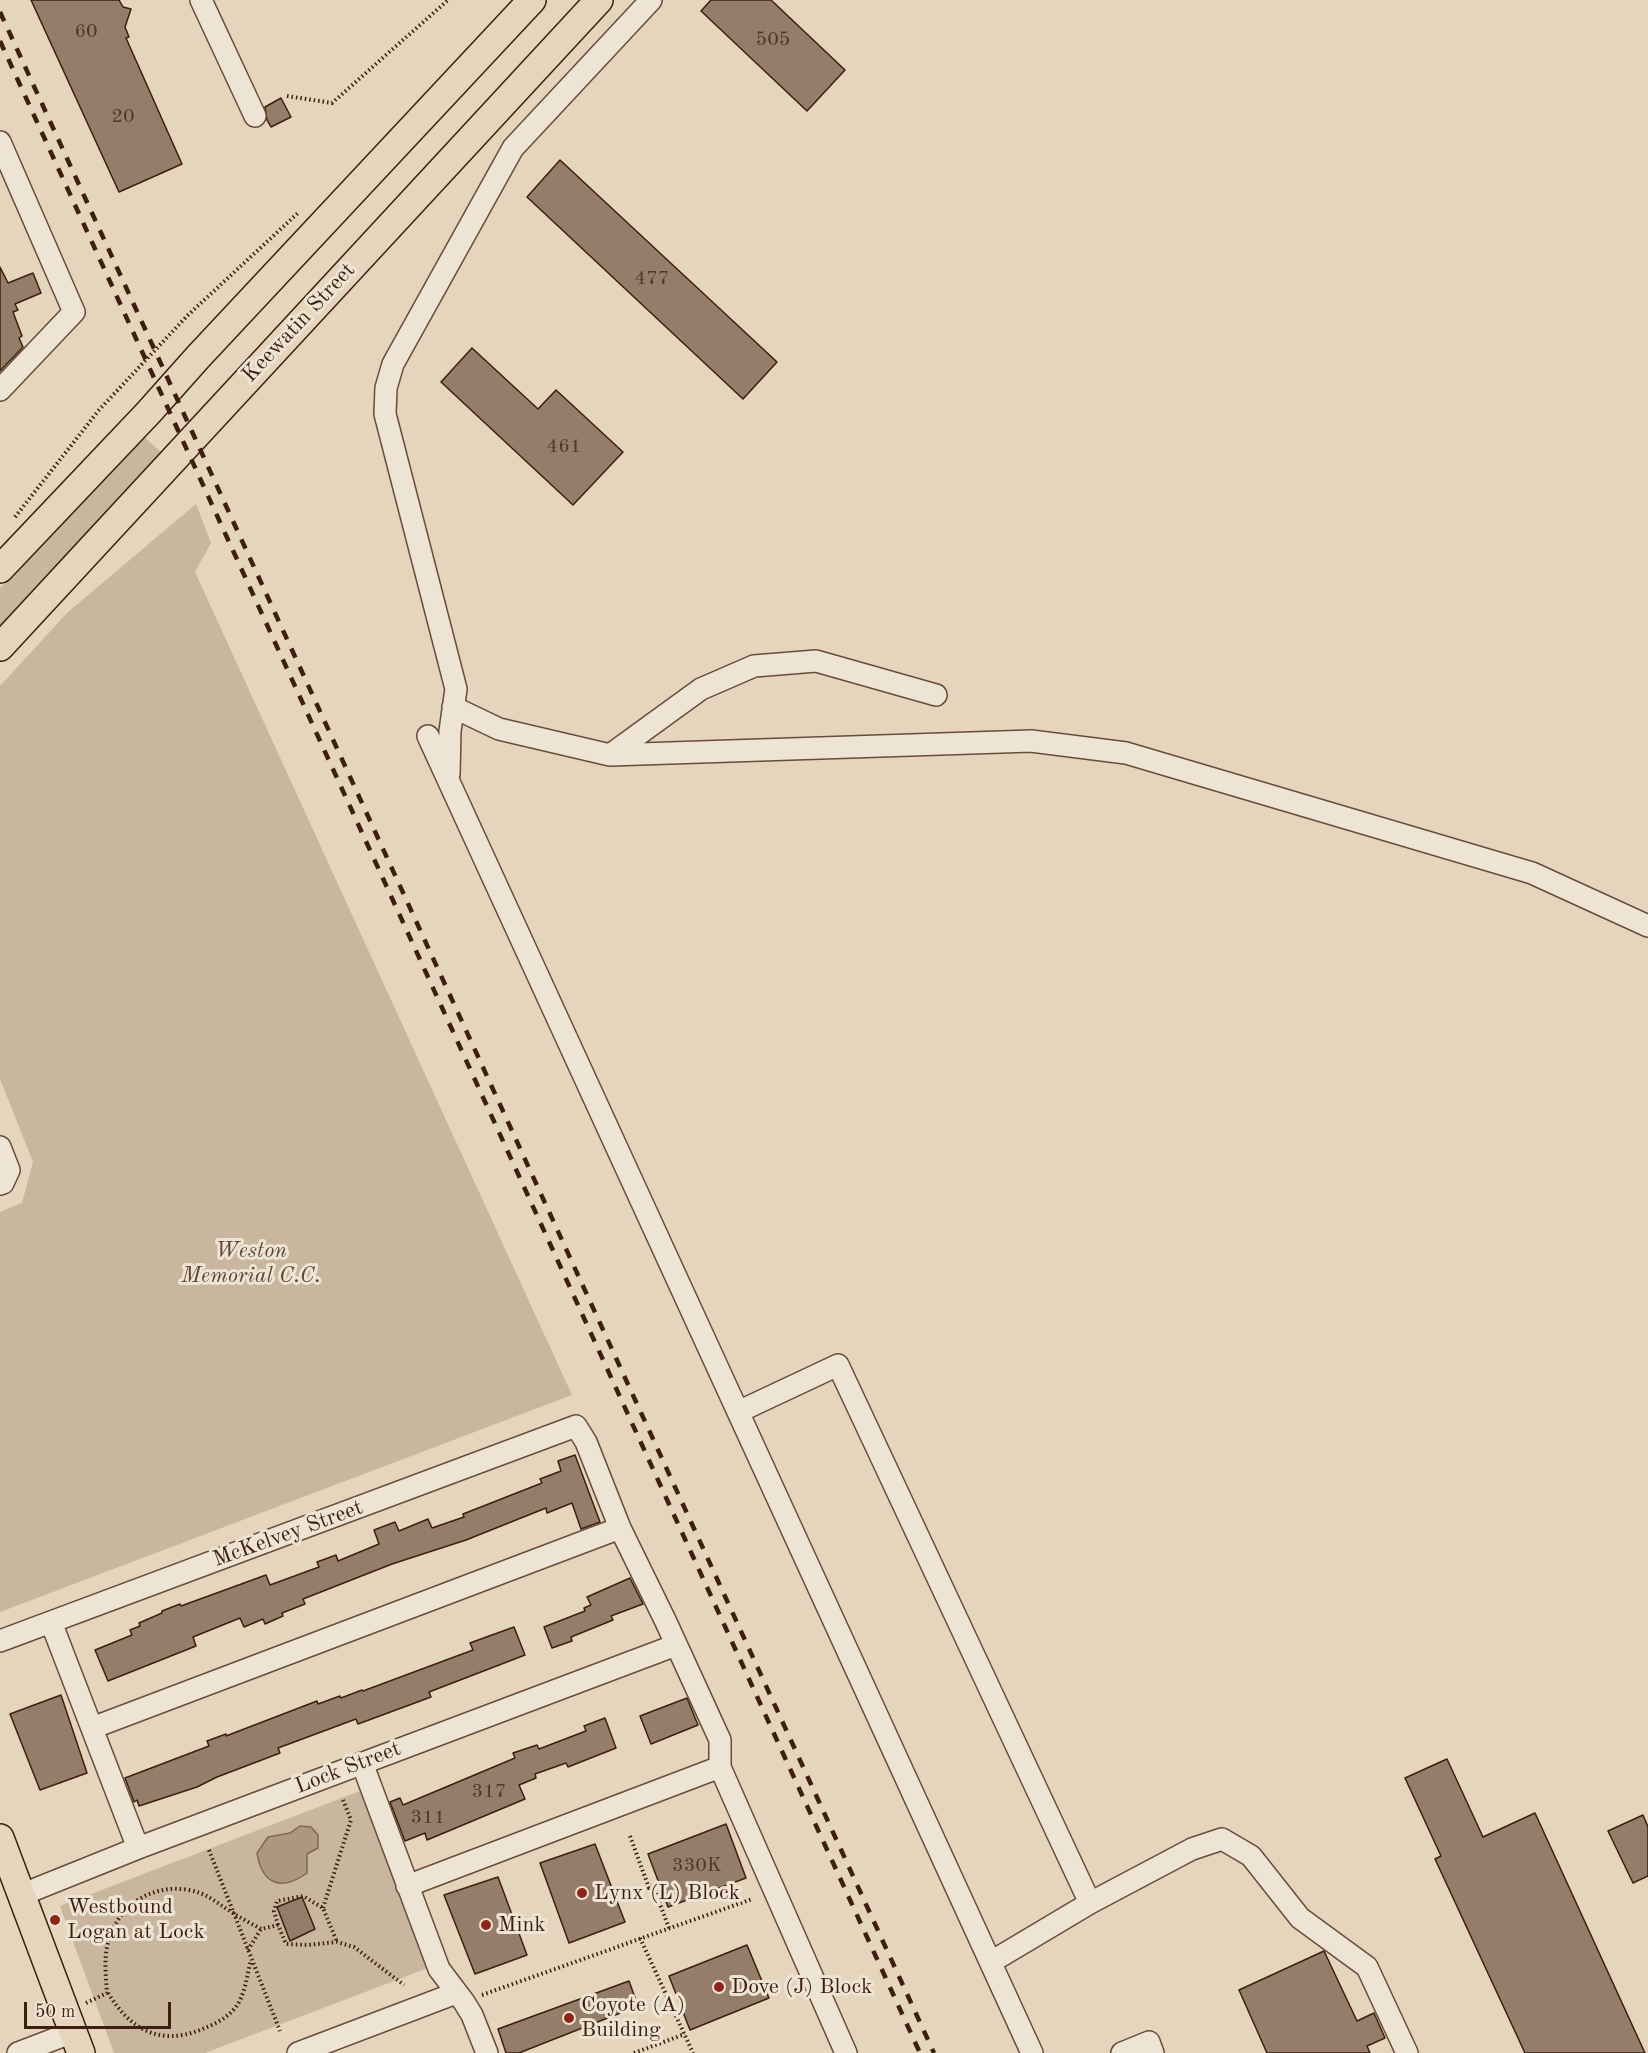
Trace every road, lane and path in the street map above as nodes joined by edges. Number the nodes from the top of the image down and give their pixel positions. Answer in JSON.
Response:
{"nodes":[{"id":1,"x":201,"y":0,"type":"edge"},
{"id":2,"x":448,"y":0,"type":"edge"},
{"id":3,"x":532,"y":0,"type":"edge"},
{"id":4,"x":599,"y":0,"type":"edge"},
{"id":5,"x":651,"y":0,"type":"edge"},
{"id":6,"x":287,"y":96,"type":"dead end"},
{"id":7,"x":255,"y":116,"type":"dead end"},
{"id":8,"x":0,"y":142,"type":"edge"},
{"id":9,"x":301,"y":210,"type":"dead end"},
{"id":10,"x":0,"y":390,"type":"edge"},
{"id":11,"x":15,"y":517,"type":"dead end"},
{"id":12,"x":0,"y":569,"type":"edge"},
{"id":13,"x":0,"y":647,"type":"edge"},
{"id":14,"x":936,"y":694,"type":"dead end"},
{"id":15,"x":453,"y":707,"type":"junction"},
{"id":16,"x":428,"y":736,"type":"dead end"},
{"id":17,"x":610,"y":755,"type":"junction"},
{"id":18,"x":448,"y":780,"type":"junction"},
{"id":19,"x":1648,"y":926,"type":"edge"},
{"id":20,"x":0,"y":1147,"type":"edge"},
{"id":21,"x":2,"y":1184,"type":"edge"},
{"id":22,"x":738,"y":1412,"type":"junction"},
{"id":23,"x":620,"y":1528,"type":"junction"},
{"id":24,"x":51,"y":1622,"type":"junction"},
{"id":25,"x":0,"y":1641,"type":"edge"},
{"id":26,"x":676,"y":1644,"type":"junction"},
{"id":27,"x":92,"y":1728,"type":"junction"},
{"id":28,"x":362,"y":1763,"type":"junction"},
{"id":29,"x":720,"y":1767,"type":"junction"},
{"id":30,"x":343,"y":1800,"type":"dead end"},
{"id":31,"x":630,"y":1836,"type":"dead end"},
{"id":32,"x":0,"y":1838,"type":"edge"},
{"id":33,"x":138,"y":1848,"type":"junction"},
{"id":34,"x":209,"y":1850,"type":"dead end"},
{"id":35,"x":407,"y":1886,"type":"junction"},
{"id":36,"x":21,"y":1895,"type":"junction"},
{"id":37,"x":752,"y":1899,"type":"dead end"},
{"id":38,"x":1090,"y":1903,"type":"junction"},
{"id":39,"x":322,"y":1908,"type":"junction"},
{"id":40,"x":233,"y":1913,"type":"junction"},
{"id":41,"x":278,"y":1925,"type":"junction"},
{"id":42,"x":669,"y":1928,"type":"junction"},
{"id":43,"x":261,"y":1929,"type":"junction"},
{"id":44,"x":640,"y":1938,"type":"junction"},
{"id":45,"x":337,"y":1942,"type":"junction"},
{"id":46,"x":247,"y":1950,"type":"junction"},
{"id":47,"x":251,"y":1960,"type":"junction"},
{"id":48,"x":991,"y":1962,"type":"junction"},
{"id":49,"x":404,"y":1985,"type":"dead end"},
{"id":50,"x":107,"y":1993,"type":"junction"},
{"id":51,"x":460,"y":1997,"type":"junction"},
{"id":52,"x":85,"y":2003,"type":"dead end"},
{"id":53,"x":280,"y":2031,"type":"dead end"},
{"id":54,"x":684,"y":2034,"type":"junction"},
{"id":55,"x":77,"y":2043,"type":"edge"},
{"id":56,"x":18,"y":2053,"type":"edge"},
{"id":57,"x":298,"y":2053,"type":"edge"},
{"id":58,"x":486,"y":2053,"type":"edge"},
{"id":59,"x":634,"y":2053,"type":"edge"},
{"id":60,"x":693,"y":2053,"type":"edge"},
{"id":61,"x":846,"y":2053,"type":"edge"},
{"id":62,"x":1032,"y":2053,"type":"edge"},
{"id":63,"x":1122,"y":2053,"type":"edge"},
{"id":64,"x":1153,"y":2053,"type":"edge"},
{"id":65,"x":1407,"y":2053,"type":"edge"}],
"edges":[{"from":1,"to":7,"type":"street"},
{"from":2,"to":6,"type":"path"},
{"from":3,"to":12,"type":"main road"},
{"from":4,"to":13,"type":"main road","name":"Keewatin Street"},
{"from":5,"to":15,"type":"street"},
{"from":8,"to":10,"type":"street"},
{"from":9,"to":11,"type":"path"},
{"from":14,"to":17,"type":"street"},
{"from":15,"to":17,"type":"street"},
{"from":15,"to":18,"type":"street"},
{"from":16,"to":18,"type":"street"},
{"from":17,"to":19,"type":"street"},
{"from":18,"to":22,"type":"street"},
{"from":20,"to":21,"type":"street"},
{"from":22,"to":38,"type":"street"},
{"from":22,"to":48,"type":"street"},
{"from":23,"to":24,"type":"street","name":"McKelvey Street"},
{"from":23,"to":26,"type":"street"},
{"from":23,"to":27,"type":"street"},
{"from":24,"to":25,"type":"street","name":"McKelvey Street"},
{"from":24,"to":27,"type":"street"},
{"from":26,"to":28,"type":"street","name":"Lock Street"},
{"from":26,"to":29,"type":"street"},
{"from":27,"to":33,"type":"street"},
{"from":28,"to":33,"type":"street","name":"Lock Street"},
{"from":28,"to":35,"type":"street"},
{"from":29,"to":35,"type":"street"},
{"from":29,"to":61,"type":"street"},
{"from":30,"to":39,"type":"path"},
{"from":31,"to":42,"type":"path"},
{"from":32,"to":36,"type":"main road"},
{"from":33,"to":36,"type":"street","name":"Lock Street"},
{"from":34,"to":40,"type":"path"},
{"from":35,"to":51,"type":"street"},
{"from":36,"to":55,"type":"main road"},
{"from":37,"to":42,"type":"path"},
{"from":38,"to":48,"type":"street"},
{"from":38,"to":65,"type":"street"},
{"from":39,"to":41,"type":"path"},
{"from":39,"to":45,"type":"path"},
{"from":40,"to":43,"type":"path"},
{"from":40,"to":46,"type":"path"},
{"from":40,"to":50,"type":"path"},
{"from":41,"to":43,"type":"path"},
{"from":41,"to":45,"type":"path"},
{"from":42,"to":44,"type":"path"},
{"from":43,"to":46,"type":"path"},
{"from":44,"to":51,"type":"path"},
{"from":44,"to":54,"type":"path"},
{"from":45,"to":49,"type":"path"},
{"from":46,"to":47,"type":"path"},
{"from":47,"to":50,"type":"path"},
{"from":47,"to":53,"type":"path"},
{"from":48,"to":62,"type":"street"},
{"from":50,"to":52,"type":"path"},
{"from":51,"to":57,"type":"street"},
{"from":51,"to":58,"type":"street"},
{"from":54,"to":59,"type":"path"},
{"from":54,"to":60,"type":"path"},
{"from":55,"to":56,"type":"street"},
{"from":63,"to":64,"type":"street"}]}
